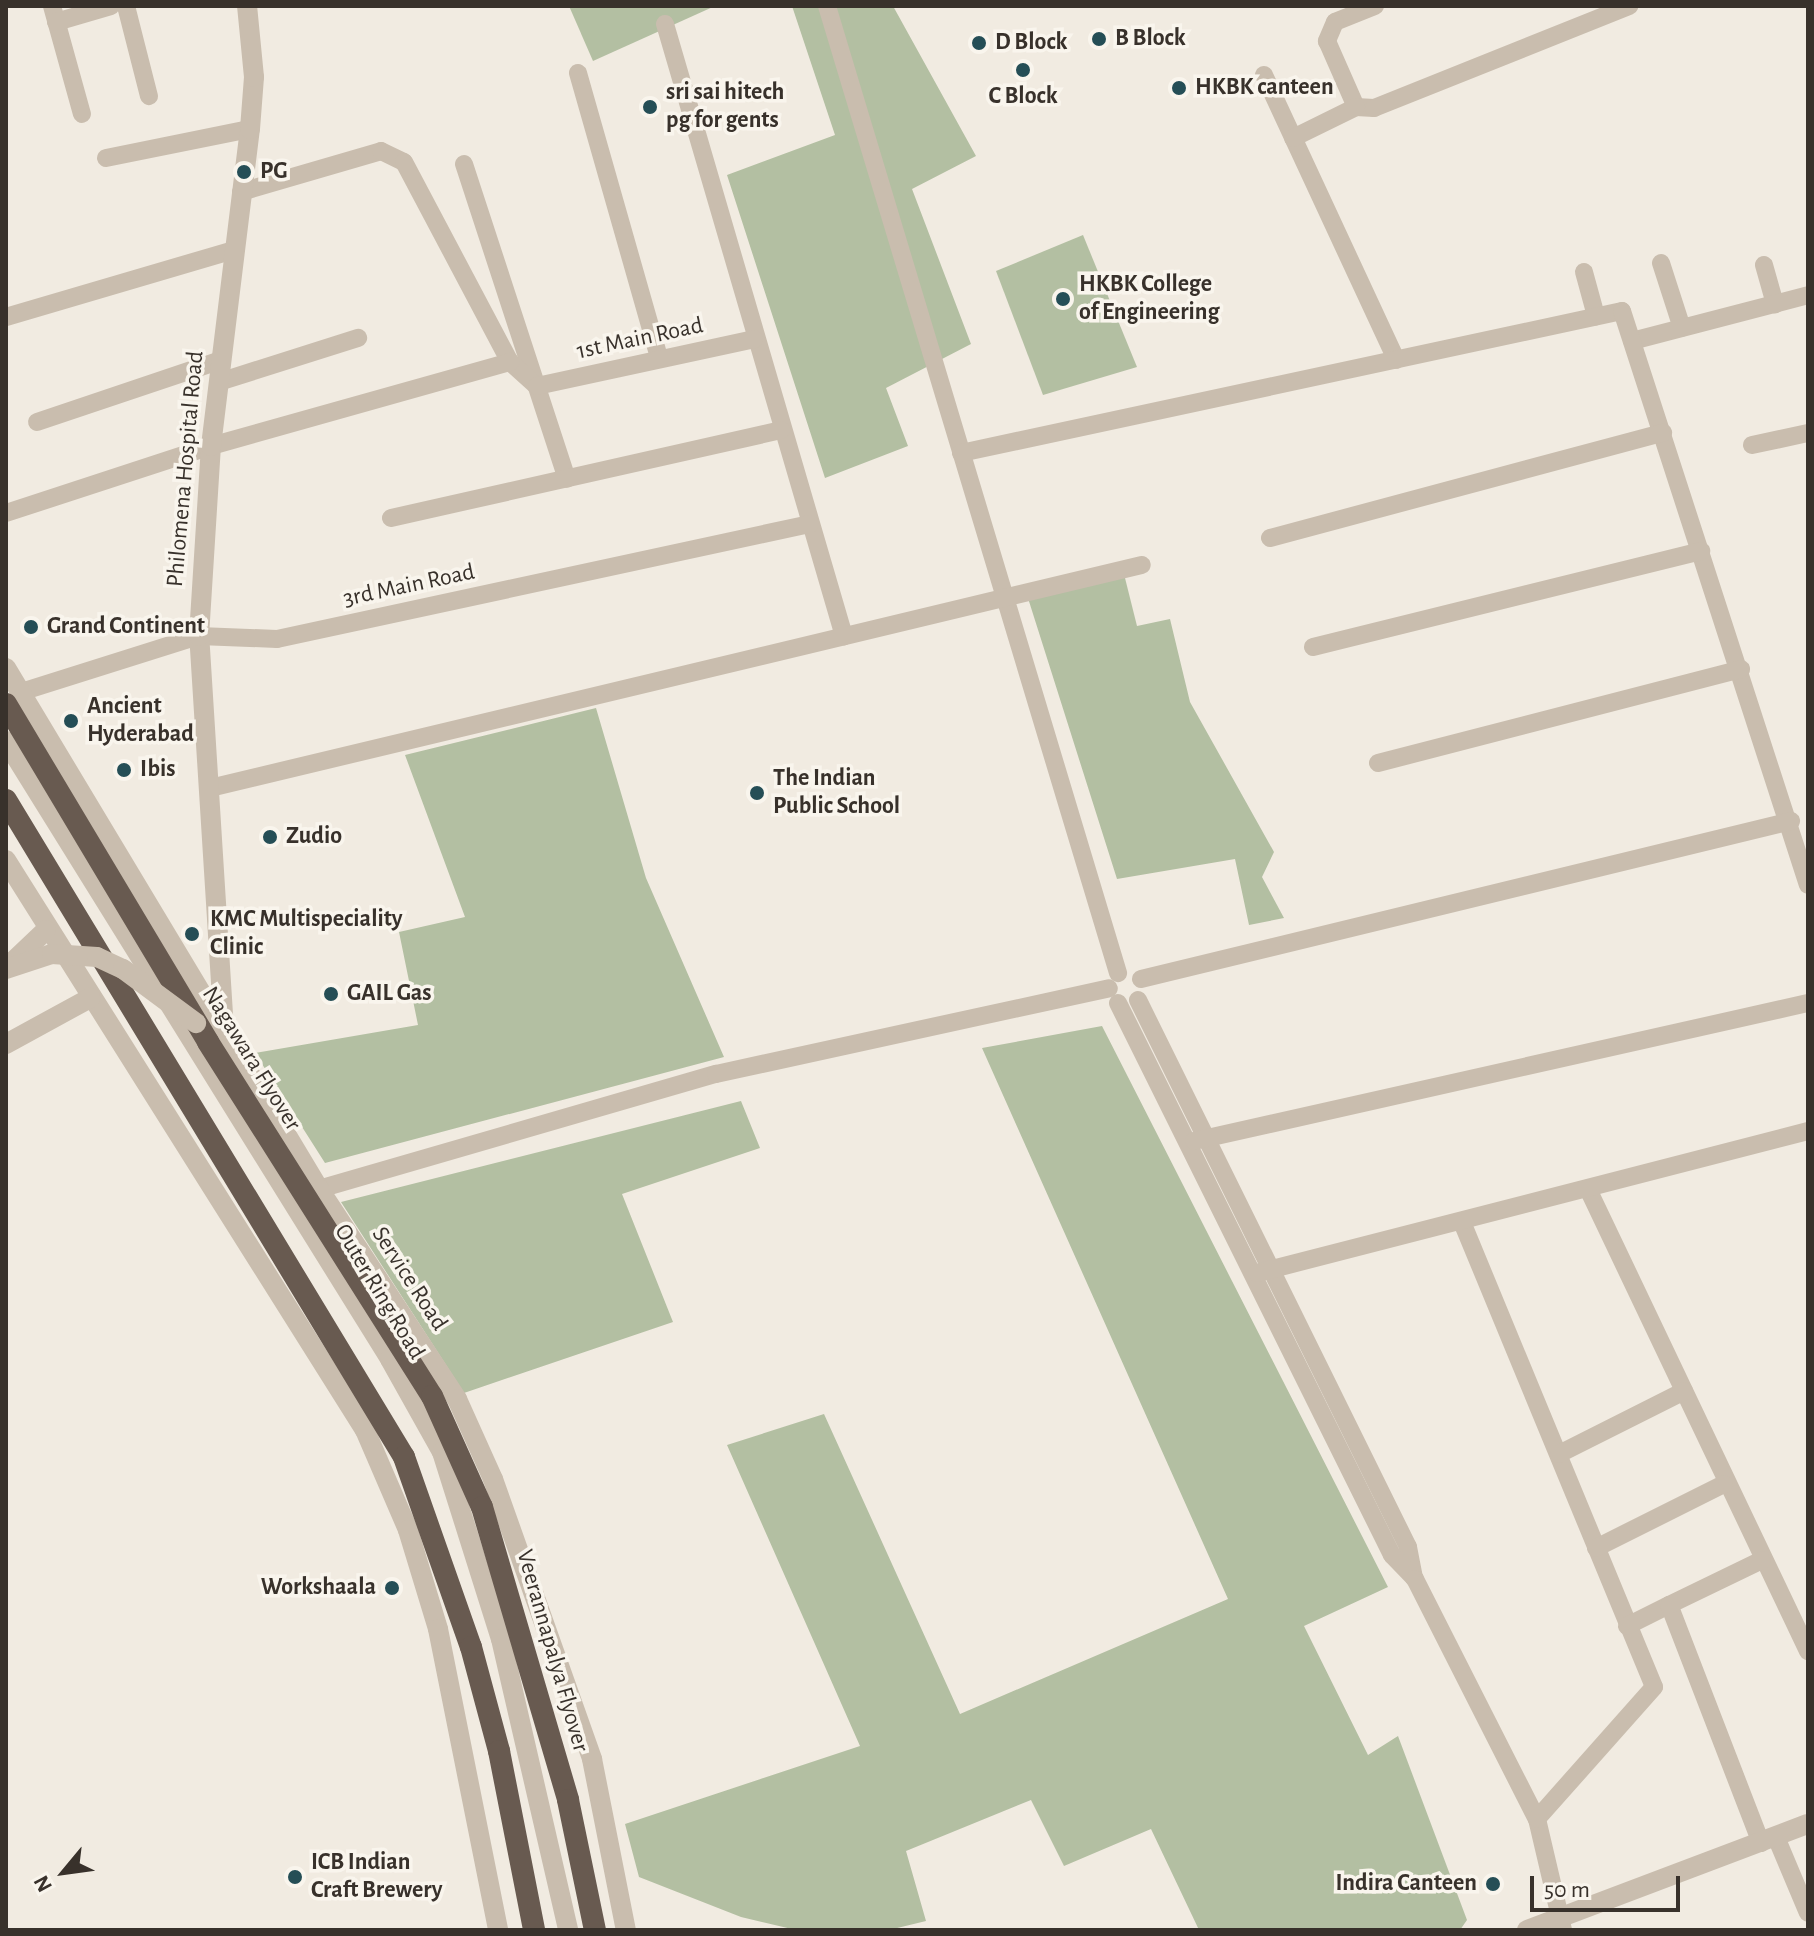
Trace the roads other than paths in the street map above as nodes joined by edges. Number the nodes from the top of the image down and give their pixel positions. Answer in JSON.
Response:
{"nodes":[{"id":1,"x":111,"y":6,"type":"edge"},
{"id":2,"x":126,"y":6,"type":"edge"},
{"id":3,"x":247,"y":6,"type":"edge"},
{"id":4,"x":827,"y":6,"type":"edge"},
{"id":5,"x":1375,"y":6,"type":"edge"},
{"id":6,"x":1629,"y":6,"type":"edge"},
{"id":7,"x":54,"y":14,"type":"edge"},
{"id":8,"x":665,"y":24,"type":"dead end"},
{"id":9,"x":578,"y":73,"type":"dead end"},
{"id":10,"x":1264,"y":75,"type":"dead end"},
{"id":11,"x":149,"y":96,"type":"dead end"},
{"id":12,"x":1356,"y":107,"type":"junction"},
{"id":13,"x":82,"y":114,"type":"dead end"},
{"id":14,"x":250,"y":129,"type":"junction"},
{"id":15,"x":1293,"y":138,"type":"junction"},
{"id":16,"x":106,"y":158,"type":"dead end"},
{"id":17,"x":464,"y":164,"type":"dead end"},
{"id":18,"x":241,"y":192,"type":"junction"},
{"id":19,"x":234,"y":250,"type":"junction"},
{"id":20,"x":1661,"y":263,"type":"dead end"},
{"id":21,"x":1764,"y":265,"type":"dead end"},
{"id":22,"x":1584,"y":272,"type":"dead end"},
{"id":23,"x":1808,"y":295,"type":"edge"},
{"id":24,"x":1775,"y":304,"type":"junction"},
{"id":25,"x":1596,"y":316,"type":"junction"},
{"id":26,"x":6,"y":317,"type":"edge"},
{"id":27,"x":1682,"y":328,"type":"junction"},
{"id":28,"x":358,"y":338,"type":"dead end"},
{"id":29,"x":754,"y":339,"type":"junction"},
{"id":30,"x":1632,"y":341,"type":"junction"},
{"id":31,"x":659,"y":358,"type":"junction"},
{"id":32,"x":221,"y":360,"type":"junction"},
{"id":33,"x":1396,"y":360,"type":"junction"},
{"id":34,"x":510,"y":362,"type":"junction"},
{"id":35,"x":219,"y":382,"type":"junction"},
{"id":36,"x":537,"y":386,"type":"junction"},
{"id":37,"x":37,"y":422,"type":"dead end"},
{"id":38,"x":781,"y":430,"type":"junction"},
{"id":39,"x":1663,"y":433,"type":"junction"},
{"id":40,"x":1808,"y":433,"type":"edge"},
{"id":41,"x":1752,"y":445,"type":"dead end"},
{"id":42,"x":211,"y":446,"type":"junction"},
{"id":43,"x":961,"y":453,"type":"junction"},
{"id":44,"x":567,"y":479,"type":"junction"},
{"id":45,"x":6,"y":513,"type":"edge"},
{"id":46,"x":391,"y":518,"type":"dead end"},
{"id":47,"x":810,"y":524,"type":"junction"},
{"id":48,"x":1270,"y":538,"type":"dead end"},
{"id":49,"x":1701,"y":551,"type":"junction"},
{"id":50,"x":1142,"y":565,"type":"dead end"},
{"id":51,"x":1001,"y":596,"type":"junction"},
{"id":52,"x":199,"y":636,"type":"junction"},
{"id":53,"x":844,"y":636,"type":"junction"},
{"id":54,"x":1313,"y":647,"type":"dead end"},
{"id":55,"x":6,"y":668,"type":"edge"},
{"id":56,"x":1741,"y":669,"type":"junction"},
{"id":57,"x":14,"y":698,"type":"edge"},
{"id":58,"x":6,"y":741,"type":"edge"},
{"id":59,"x":1378,"y":763,"type":"dead end"},
{"id":60,"x":210,"y":788,"type":"junction"},
{"id":61,"x":6,"y":800,"type":"edge"},
{"id":62,"x":1791,"y":821,"type":"junction"},
{"id":63,"x":1803,"y":845,"type":"edge"},
{"id":64,"x":6,"y":860,"type":"edge"},
{"id":65,"x":1808,"y":885,"type":"edge"},
{"id":66,"x":46,"y":930,"type":"junction"},
{"id":67,"x":6,"y":968,"type":"edge"},
{"id":68,"x":1141,"y":979,"type":"junction"},
{"id":69,"x":1115,"y":988,"type":"junction"},
{"id":70,"x":90,"y":998,"type":"junction"},
{"id":71,"x":1138,"y":1000,"type":"junction"},
{"id":72,"x":1808,"y":1003,"type":"edge"},
{"id":73,"x":196,"y":1023,"type":"junction"},
{"id":74,"x":225,"y":1035,"type":"junction"},
{"id":75,"x":6,"y":1044,"type":"edge"},
{"id":76,"x":1808,"y":1131,"type":"edge"},
{"id":77,"x":1195,"y":1140,"type":"junction"},
{"id":78,"x":319,"y":1189,"type":"junction"},
{"id":79,"x":1588,"y":1189,"type":"junction"},
{"id":80,"x":1462,"y":1222,"type":"junction"},
{"id":81,"x":1261,"y":1272,"type":"junction"},
{"id":82,"x":1684,"y":1391,"type":"junction"},
{"id":83,"x":432,"y":1396,"type":"joint"},
{"id":84,"x":1559,"y":1454,"type":"junction"},
{"id":85,"x":1724,"y":1484,"type":"junction"},
{"id":86,"x":1596,"y":1548,"type":"junction"},
{"id":87,"x":1762,"y":1560,"type":"junction"},
{"id":88,"x":1669,"y":1605,"type":"junction"},
{"id":89,"x":1627,"y":1626,"type":"junction"},
{"id":90,"x":1808,"y":1651,"type":"edge"},
{"id":91,"x":1537,"y":1819,"type":"junction"},
{"id":92,"x":1808,"y":1824,"type":"edge"},
{"id":93,"x":1768,"y":1840,"type":"junction"},
{"id":94,"x":1808,"y":1913,"type":"edge"},
{"id":95,"x":1563,"y":1925,"type":"edge"},
{"id":96,"x":498,"y":1930,"type":"edge"},
{"id":97,"x":534,"y":1930,"type":"edge"},
{"id":98,"x":568,"y":1930,"type":"edge"},
{"id":99,"x":595,"y":1930,"type":"edge"},
{"id":100,"x":626,"y":1930,"type":"edge"},
{"id":101,"x":1527,"y":1930,"type":"edge"}],
"edges":[{"from":1,"to":7,"type":"street"},
{"from":2,"to":11,"type":"street"},
{"from":3,"to":14,"type":"street","name":"Philomena Hospital Road"},
{"from":4,"to":43,"type":"street"},
{"from":5,"to":12,"type":"street"},
{"from":6,"to":12,"type":"street"},
{"from":7,"to":13,"type":"street"},
{"from":8,"to":29,"type":"street"},
{"from":9,"to":31,"type":"street"},
{"from":10,"to":15,"type":"street"},
{"from":12,"to":15,"type":"street"},
{"from":14,"to":16,"type":"street"},
{"from":14,"to":18,"type":"street","name":"Philomena Hospital Road"},
{"from":15,"to":33,"type":"street"},
{"from":17,"to":36,"type":"street"},
{"from":18,"to":19,"type":"street","name":"Philomena Hospital Road"},
{"from":18,"to":34,"type":"street"},
{"from":19,"to":26,"type":"street"},
{"from":19,"to":32,"type":"street","name":"Philomena Hospital Road"},
{"from":20,"to":27,"type":"street"},
{"from":21,"to":24,"type":"street"},
{"from":22,"to":25,"type":"street"},
{"from":23,"to":24,"type":"street"},
{"from":24,"to":27,"type":"street"},
{"from":25,"to":30,"type":"street"},
{"from":25,"to":33,"type":"street"},
{"from":27,"to":30,"type":"street"},
{"from":28,"to":35,"type":"street"},
{"from":29,"to":31,"type":"street","name":"1st Main Road"},
{"from":29,"to":38,"type":"street"},
{"from":30,"to":39,"type":"street"},
{"from":31,"to":36,"type":"street","name":"1st Main Road"},
{"from":32,"to":35,"type":"street","name":"Philomena Hospital Road"},
{"from":32,"to":37,"type":"street"},
{"from":33,"to":43,"type":"street"},
{"from":34,"to":36,"type":"street"},
{"from":34,"to":42,"type":"street"},
{"from":35,"to":42,"type":"street","name":"Philomena Hospital Road"},
{"from":36,"to":44,"type":"street"},
{"from":38,"to":44,"type":"street"},
{"from":38,"to":47,"type":"street"},
{"from":39,"to":48,"type":"street"},
{"from":39,"to":49,"type":"street"},
{"from":40,"to":41,"type":"street"},
{"from":42,"to":45,"type":"street"},
{"from":42,"to":52,"type":"street","name":"Philomena Hospital Road"},
{"from":43,"to":51,"type":"street"},
{"from":44,"to":46,"type":"street"},
{"from":47,"to":52,"type":"street","name":"3rd Main Road"},
{"from":47,"to":53,"type":"street"},
{"from":49,"to":54,"type":"street"},
{"from":49,"to":56,"type":"street"},
{"from":50,"to":51,"type":"street"},
{"from":51,"to":53,"type":"street"},
{"from":51,"to":69,"type":"street"},
{"from":52,"to":57,"type":"street","name":"3rd Main Road"},
{"from":52,"to":60,"type":"street","name":"Philomena Hospital Road"},
{"from":53,"to":60,"type":"street"},
{"from":55,"to":57,"type":"street","name":"Service Road"},
{"from":56,"to":59,"type":"street"},
{"from":56,"to":62,"type":"street"},
{"from":57,"to":73,"type":"highway","name":"Nagawara Flyover"},
{"from":57,"to":74,"type":"street","name":"Service Road"},
{"from":58,"to":98,"type":"street","name":"Outer Ring Road"},
{"from":60,"to":74,"type":"street","name":"Philomena Hospital Road"},
{"from":61,"to":97,"type":"highway"},
{"from":62,"to":63,"type":"street"},
{"from":62,"to":68,"type":"street"},
{"from":63,"to":65,"type":"street"},
{"from":64,"to":66,"type":"street"},
{"from":66,"to":67,"type":"street"},
{"from":66,"to":70,"type":"street"},
{"from":67,"to":73,"type":"street","bridge":true},
{"from":68,"to":69,"type":"street"},
{"from":68,"to":71,"type":"street"},
{"from":69,"to":71,"type":"street"},
{"from":69,"to":77,"type":"street"},
{"from":69,"to":78,"type":"street"},
{"from":70,"to":75,"type":"street"},
{"from":70,"to":96,"type":"street"},
{"from":71,"to":77,"type":"street"},
{"from":72,"to":77,"type":"street"},
{"from":73,"to":83,"type":"highway","name":"Nagawara Flyover"},
{"from":74,"to":78,"type":"street","name":"Service Road"},
{"from":76,"to":79,"type":"street"},
{"from":77,"to":81,"type":"street"},
{"from":78,"to":100,"type":"street","name":"Service Road"},
{"from":79,"to":80,"type":"street"},
{"from":79,"to":82,"type":"street"},
{"from":80,"to":81,"type":"street"},
{"from":80,"to":84,"type":"street"},
{"from":81,"to":91,"type":"street"},
{"from":82,"to":84,"type":"street"},
{"from":82,"to":85,"type":"street"},
{"from":83,"to":99,"type":"highway","name":"Veerannapalya Flyover"},
{"from":84,"to":86,"type":"street"},
{"from":85,"to":86,"type":"street"},
{"from":85,"to":87,"type":"street"},
{"from":86,"to":89,"type":"street"},
{"from":87,"to":88,"type":"street"},
{"from":87,"to":90,"type":"street"},
{"from":88,"to":89,"type":"street"},
{"from":88,"to":93,"type":"street"},
{"from":89,"to":91,"type":"street"},
{"from":91,"to":95,"type":"street"},
{"from":92,"to":93,"type":"street"},
{"from":93,"to":94,"type":"street"},
{"from":93,"to":95,"type":"street"},
{"from":95,"to":101,"type":"street"}]}
